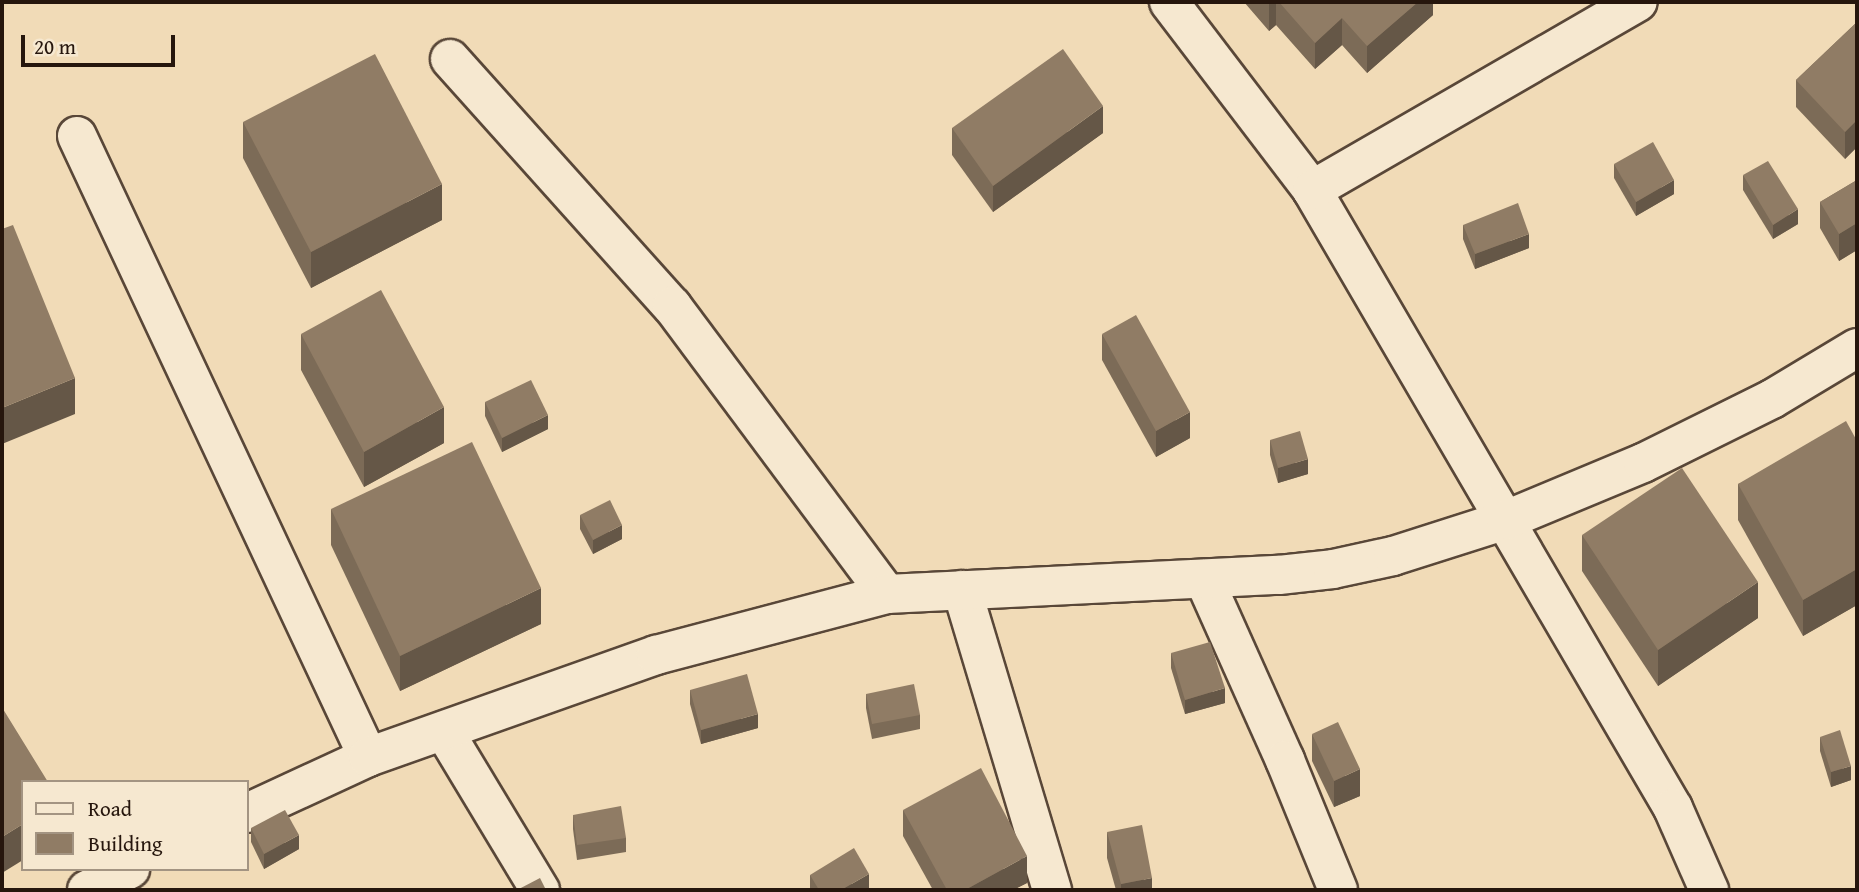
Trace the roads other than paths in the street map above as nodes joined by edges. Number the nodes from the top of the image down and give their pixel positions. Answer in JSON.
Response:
{"nodes":[{"id":1,"x":1169,"y":2,"type":"edge"},
{"id":2,"x":1639,"y":2,"type":"edge"},
{"id":3,"x":450,"y":59,"type":"dead end"},
{"id":4,"x":77,"y":136,"type":"dead end"},
{"id":5,"x":1312,"y":190,"type":"junction"},
{"id":6,"x":1857,"y":348,"type":"edge"},
{"id":7,"x":1506,"y":520,"type":"junction"},
{"id":8,"x":1204,"y":579,"type":"junction"},
{"id":9,"x":961,"y":590,"type":"junction"},
{"id":10,"x":887,"y":594,"type":"junction"},
{"id":11,"x":444,"y":731,"type":"junction"},
{"id":12,"x":369,"y":757,"type":"junction"},
{"id":13,"x":248,"y":813,"type":"edge"},
{"id":14,"x":126,"y":871,"type":"edge"},
{"id":15,"x":87,"y":890,"type":"edge"},
{"id":16,"x":540,"y":890,"type":"edge"},
{"id":17,"x":1052,"y":890,"type":"edge"},
{"id":18,"x":1338,"y":890,"type":"edge"},
{"id":19,"x":1709,"y":890,"type":"edge"}],
"edges":[{"from":1,"to":5,"type":"street"},
{"from":2,"to":5,"type":"street"},
{"from":3,"to":10,"type":"street"},
{"from":4,"to":12,"type":"street"},
{"from":5,"to":7,"type":"street"},
{"from":6,"to":7,"type":"street"},
{"from":7,"to":8,"type":"street"},
{"from":7,"to":19,"type":"street"},
{"from":8,"to":9,"type":"street"},
{"from":8,"to":18,"type":"street"},
{"from":9,"to":10,"type":"street"},
{"from":9,"to":17,"type":"street"},
{"from":10,"to":11,"type":"street"},
{"from":11,"to":12,"type":"street"},
{"from":11,"to":16,"type":"street"},
{"from":12,"to":13,"type":"street"},
{"from":14,"to":15,"type":"street"}]}
